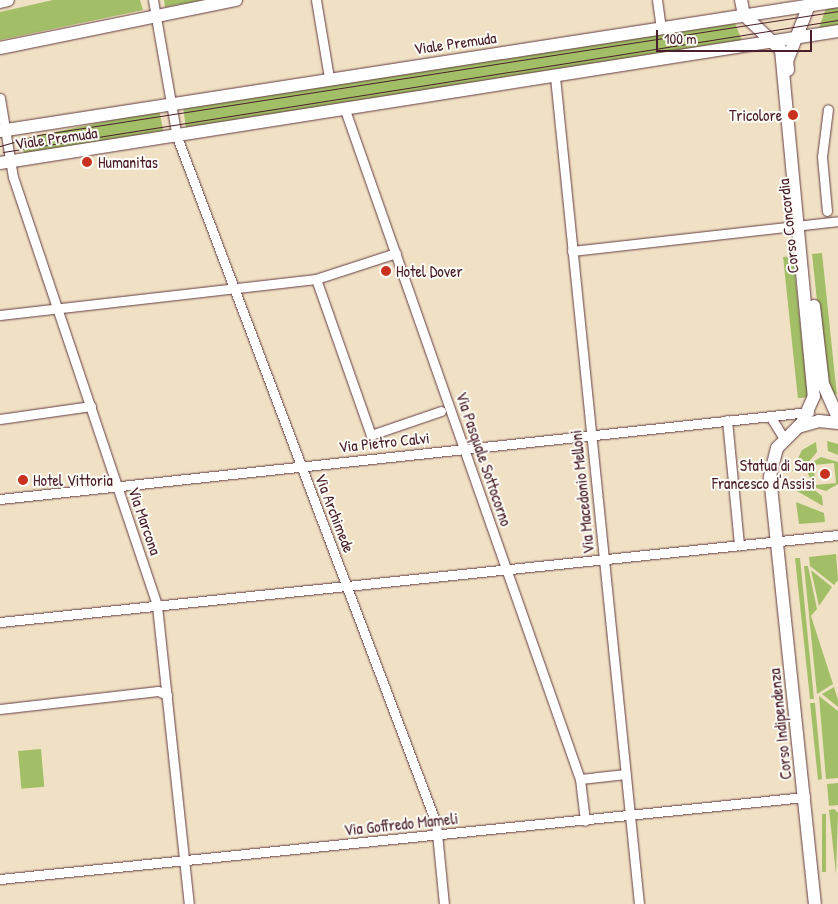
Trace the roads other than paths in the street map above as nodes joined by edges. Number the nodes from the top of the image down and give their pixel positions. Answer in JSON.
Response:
{"nodes":[{"id":1,"x":8,"y":0,"type":"edge"},
{"id":2,"x":153,"y":0,"type":"edge"},
{"id":3,"x":236,"y":0,"type":"edge"},
{"id":4,"x":316,"y":0,"type":"edge"},
{"id":5,"x":657,"y":0,"type":"edge"},
{"id":6,"x":741,"y":0,"type":"edge"},
{"id":7,"x":838,"y":1,"type":"edge"},
{"id":8,"x":0,"y":2,"type":"edge"},
{"id":9,"x":812,"y":3,"type":"edge"},
{"id":10,"x":744,"y":15,"type":"junction"},
{"id":11,"x":155,"y":16,"type":"junction"},
{"id":12,"x":661,"y":29,"type":"junction"},
{"id":13,"x":838,"y":31,"type":"edge"},
{"id":14,"x":795,"y":39,"type":"junction"},
{"id":15,"x":773,"y":43,"type":"junction"},
{"id":16,"x":0,"y":48,"type":"edge"},
{"id":17,"x":555,"y":77,"type":"junction"},
{"id":18,"x":329,"y":78,"type":"junction"},
{"id":19,"x":0,"y":98,"type":"edge"},
{"id":20,"x":171,"y":104,"type":"junction"},
{"id":21,"x":828,"y":109,"type":"dead end"},
{"id":22,"x":345,"y":110,"type":"junction"},
{"id":23,"x":3,"y":131,"type":"edge"},
{"id":24,"x":177,"y":137,"type":"junction"},
{"id":25,"x":5,"y":162,"type":"edge"},
{"id":26,"x":827,"y":211,"type":"dead end"},
{"id":27,"x":838,"y":221,"type":"edge"},
{"id":28,"x":800,"y":225,"type":"junction"},
{"id":29,"x":572,"y":251,"type":"junction"},
{"id":30,"x":396,"y":253,"type":"junction"},
{"id":31,"x":316,"y":279,"type":"junction"},
{"id":32,"x":234,"y":289,"type":"junction"},
{"id":33,"x":57,"y":309,"type":"junction"},
{"id":34,"x":0,"y":315,"type":"edge"},
{"id":35,"x":91,"y":406,"type":"junction"},
{"id":36,"x":441,"y":411,"type":"dead end"},
{"id":37,"x":809,"y":412,"type":"junction"},
{"id":38,"x":836,"y":412,"type":"edge"},
{"id":39,"x":770,"y":416,"type":"junction"},
{"id":40,"x":0,"y":419,"type":"edge"},
{"id":41,"x":727,"y":420,"type":"junction"},
{"id":42,"x":838,"y":423,"type":"edge"},
{"id":43,"x":798,"y":427,"type":"junction"},
{"id":44,"x":591,"y":436,"type":"junction"},
{"id":45,"x":784,"y":438,"type":"junction"},
{"id":46,"x":465,"y":449,"type":"junction"},
{"id":47,"x":301,"y":466,"type":"junction"},
{"id":48,"x":117,"y":486,"type":"junction"},
{"id":49,"x":0,"y":499,"type":"edge"},
{"id":50,"x":838,"y":535,"type":"edge"},
{"id":51,"x":776,"y":541,"type":"junction"},
{"id":52,"x":739,"y":545,"type":"junction"},
{"id":53,"x":603,"y":560,"type":"junction"},
{"id":54,"x":506,"y":569,"type":"junction"},
{"id":55,"x":346,"y":586,"type":"junction"},
{"id":56,"x":157,"y":606,"type":"junction"},
{"id":57,"x":0,"y":622,"type":"edge"},
{"id":58,"x":167,"y":695,"type":"junction"},
{"id":59,"x":0,"y":709,"type":"edge"},
{"id":60,"x":626,"y":774,"type":"junction"},
{"id":61,"x":580,"y":779,"type":"junction"},
{"id":62,"x":805,"y":797,"type":"junction"},
{"id":63,"x":630,"y":816,"type":"junction"},
{"id":64,"x":585,"y":821,"type":"junction"},
{"id":65,"x":438,"y":835,"type":"junction"},
{"id":66,"x":184,"y":861,"type":"junction"},
{"id":67,"x":0,"y":879,"type":"edge"},
{"id":68,"x":189,"y":904,"type":"edge"},
{"id":69,"x":444,"y":904,"type":"edge"},
{"id":70,"x":639,"y":904,"type":"edge"},
{"id":71,"x":815,"y":904,"type":"edge"}],
"edges":[{"from":1,"to":8,"type":"street"},
{"from":2,"to":11,"type":"street"},
{"from":3,"to":11,"type":"street"},
{"from":4,"to":18,"type":"street"},
{"from":5,"to":12,"type":"street"},
{"from":6,"to":10,"type":"street"},
{"from":7,"to":9,"type":"street","name":"Viale Premuda"},
{"from":9,"to":10,"type":"street","name":"Viale Premuda"},
{"from":9,"to":14,"type":"street","name":"Corso Concordia"},
{"from":10,"to":12,"type":"street","name":"Viale Premuda"},
{"from":10,"to":15,"type":"street"},
{"from":11,"to":16,"type":"street"},
{"from":11,"to":20,"type":"street"},
{"from":12,"to":18,"type":"street","name":"Viale Premuda"},
{"from":13,"to":14,"type":"street","name":"Viale Premuda"},
{"from":14,"to":15,"type":"street","name":"Viale Premuda"},
{"from":14,"to":28,"type":"street","name":"Corso Concordia"},
{"from":15,"to":17,"type":"street","name":"Viale Premuda"},
{"from":15,"to":28,"type":"street","name":"Corso Concordia"},
{"from":17,"to":22,"type":"street","name":"Viale Premuda"},
{"from":17,"to":29,"type":"street","name":"Via Macedonio Melloni"},
{"from":18,"to":20,"type":"street","name":"Viale Premuda"},
{"from":19,"to":23,"type":"street","name":"Via Marcona"},
{"from":20,"to":23,"type":"street","name":"Viale Premuda"},
{"from":20,"to":24,"type":"street"},
{"from":21,"to":26,"type":"street"},
{"from":22,"to":24,"type":"street","name":"Viale Premuda"},
{"from":22,"to":30,"type":"street","name":"Via Pasquale Sottocorno"},
{"from":23,"to":25,"type":"street","name":"Via Marcona"},
{"from":24,"to":25,"type":"street","name":"Viale Premuda"},
{"from":24,"to":32,"type":"street","name":"Via Archimede"},
{"from":25,"to":33,"type":"street","name":"Via Marcona"},
{"from":27,"to":28,"type":"street"},
{"from":28,"to":29,"type":"street"},
{"from":28,"to":37,"type":"street","name":"Corso Concordia"},
{"from":28,"to":38,"type":"street","name":"Corso Concordia"},
{"from":29,"to":44,"type":"street","name":"Via Macedonio Melloni"},
{"from":30,"to":31,"type":"street"},
{"from":30,"to":46,"type":"street","name":"Via Pasquale Sottocorno"},
{"from":31,"to":32,"type":"street"},
{"from":31,"to":36,"type":"street"},
{"from":32,"to":33,"type":"street"},
{"from":32,"to":47,"type":"street","name":"Via Archimede"},
{"from":33,"to":34,"type":"street"},
{"from":33,"to":35,"type":"street","name":"Via Marcona"},
{"from":35,"to":40,"type":"street"},
{"from":35,"to":48,"type":"street","name":"Via Marcona"},
{"from":37,"to":39,"type":"street","name":"Via Pietro Calvi"},
{"from":37,"to":43,"type":"street"},
{"from":39,"to":41,"type":"street","name":"Via Pietro Calvi"},
{"from":39,"to":45,"type":"street"},
{"from":41,"to":44,"type":"street","name":"Via Pietro Calvi"},
{"from":41,"to":52,"type":"street"},
{"from":42,"to":43,"type":"street"},
{"from":43,"to":45,"type":"street"},
{"from":44,"to":46,"type":"street","name":"Via Pietro Calvi"},
{"from":44,"to":53,"type":"street","name":"Via Macedonio Melloni"},
{"from":45,"to":51,"type":"street","name":"Corso Indipendenza"},
{"from":46,"to":47,"type":"street","name":"Via Pietro Calvi"},
{"from":46,"to":54,"type":"street","name":"Via Pasquale Sottocorno"},
{"from":47,"to":48,"type":"street","name":"Via Pietro Calvi"},
{"from":47,"to":55,"type":"street","name":"Via Archimede"},
{"from":48,"to":49,"type":"street","name":"Via Pietro Calvi"},
{"from":48,"to":56,"type":"street","name":"Via Marcona"},
{"from":50,"to":51,"type":"street"},
{"from":51,"to":52,"type":"street"},
{"from":51,"to":62,"type":"street","name":"Corso Indipendenza"},
{"from":52,"to":53,"type":"street"},
{"from":53,"to":54,"type":"street"},
{"from":53,"to":60,"type":"street","name":"Via Macedonio Melloni"},
{"from":54,"to":55,"type":"street"},
{"from":54,"to":61,"type":"street","name":"Via Pasquale Sottocorno"},
{"from":55,"to":56,"type":"street"},
{"from":55,"to":65,"type":"street","name":"Via Archimede"},
{"from":56,"to":57,"type":"street"},
{"from":56,"to":58,"type":"street","name":"Via Marcona"},
{"from":58,"to":59,"type":"street"},
{"from":58,"to":66,"type":"street","name":"Via Marcona"},
{"from":60,"to":61,"type":"street"},
{"from":60,"to":63,"type":"street","name":"Via Macedonio Melloni"},
{"from":61,"to":64,"type":"street","name":"Via Pasquale Sottocorno"},
{"from":62,"to":63,"type":"street","name":"Via Goffredo Mameli"},
{"from":62,"to":71,"type":"street","name":"Corso Indipendenza"},
{"from":63,"to":64,"type":"street","name":"Via Goffredo Mameli"},
{"from":63,"to":70,"type":"street","name":"Via Macedonio Melloni"},
{"from":64,"to":65,"type":"street","name":"Via Goffredo Mameli"},
{"from":65,"to":66,"type":"street","name":"Via Goffredo Mameli"},
{"from":65,"to":69,"type":"street","name":"Via Archimede"},
{"from":66,"to":67,"type":"street","name":"Via Goffredo Mameli"},
{"from":66,"to":68,"type":"street","name":"Via Marcona"}]}
